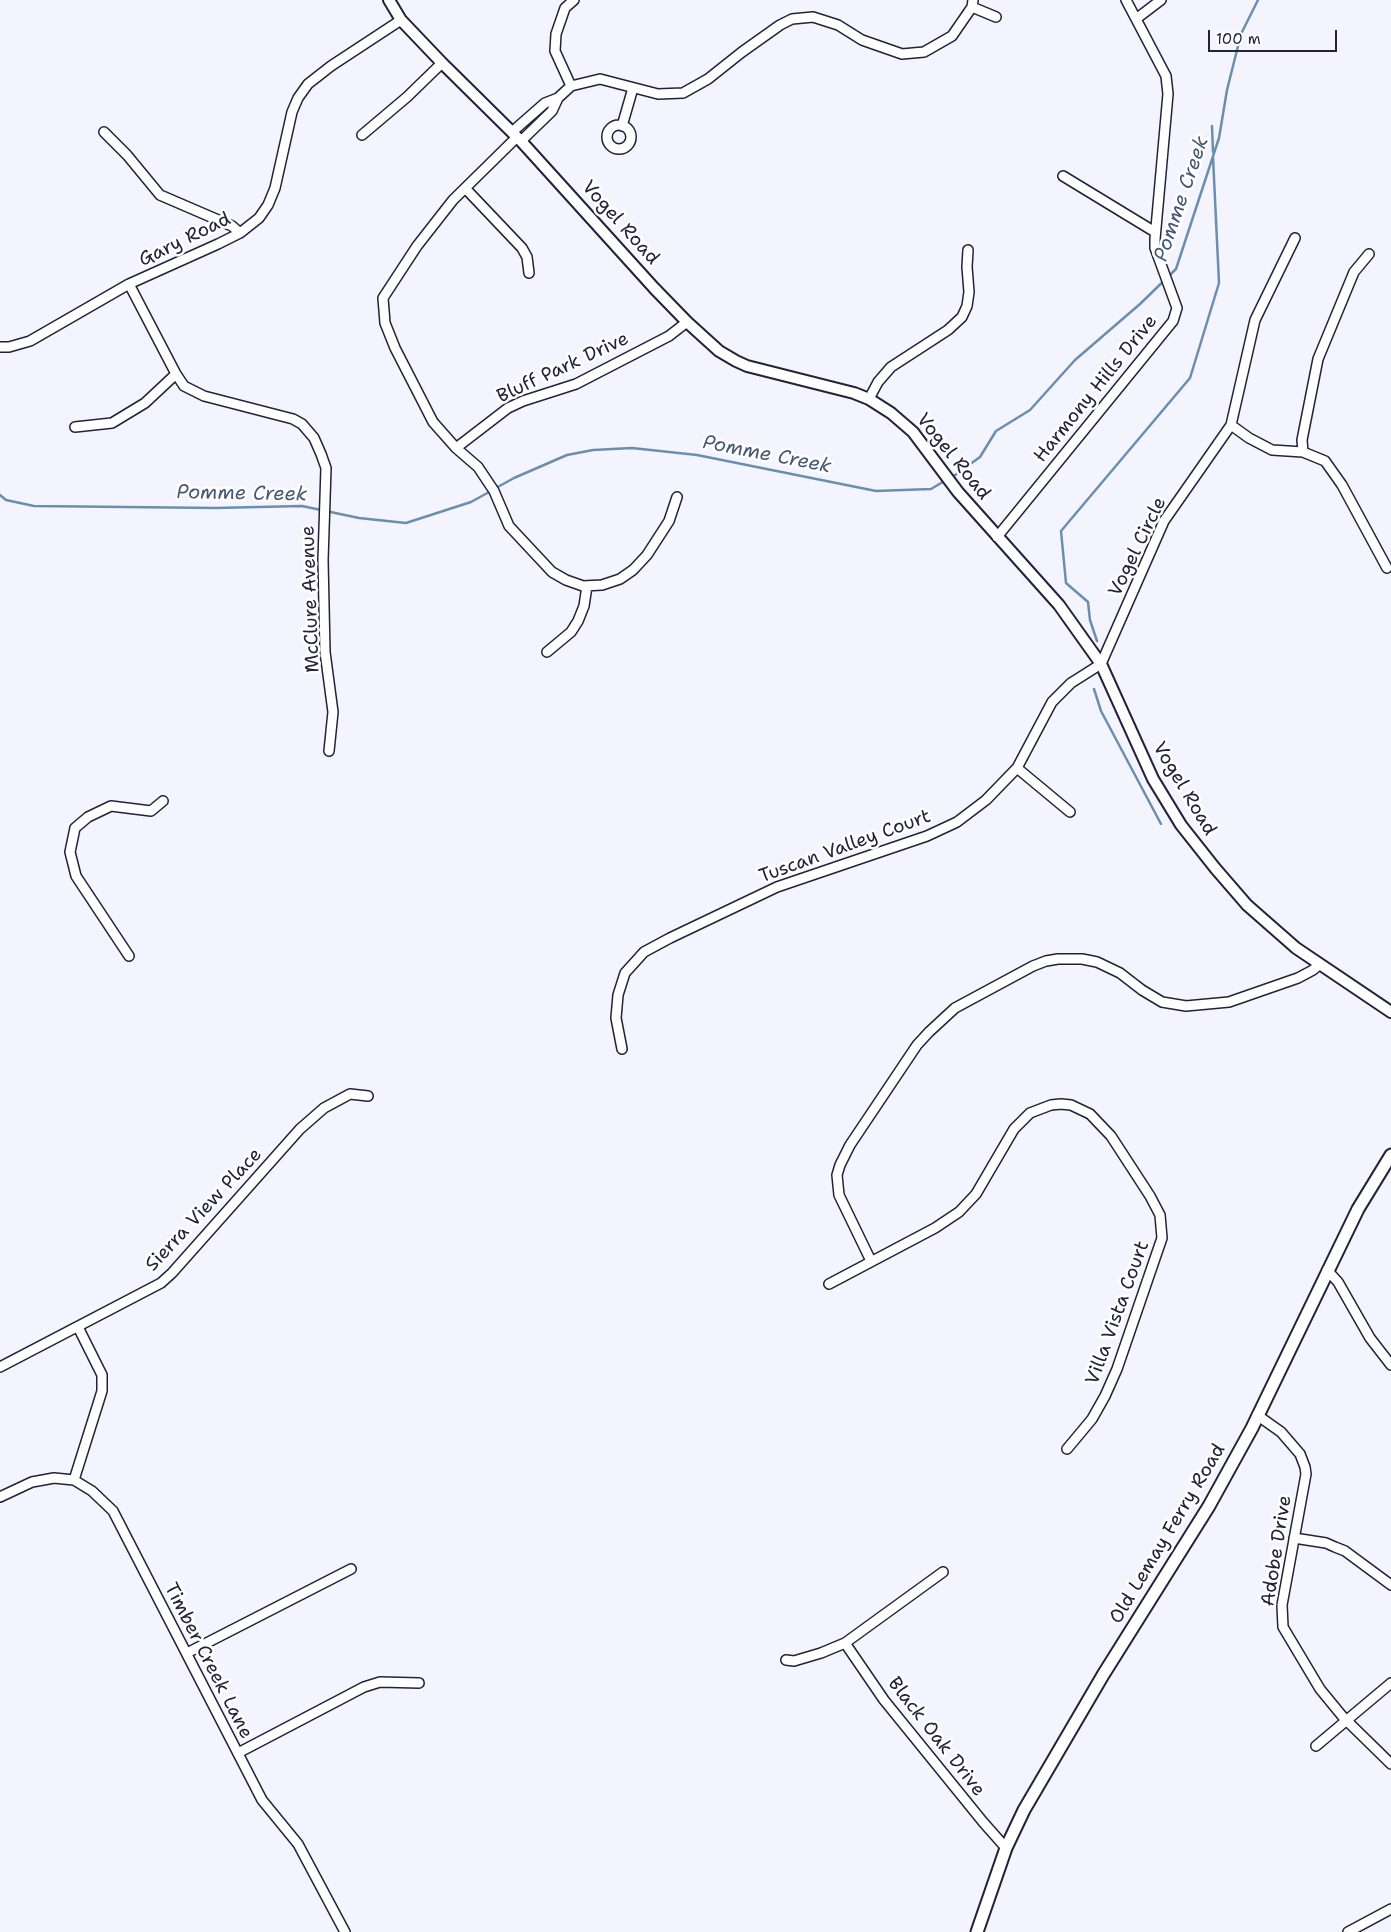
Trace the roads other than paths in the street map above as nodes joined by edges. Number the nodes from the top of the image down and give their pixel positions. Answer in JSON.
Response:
{"nodes":[{"id":1,"x":389,"y":0,"type":"edge"},
{"id":2,"x":574,"y":0,"type":"edge"},
{"id":3,"x":1126,"y":0,"type":"edge"},
{"id":4,"x":1161,"y":0,"type":"edge"},
{"id":5,"x":972,"y":4,"type":"edge"},
{"id":6,"x":996,"y":17,"type":"dead end"},
{"id":7,"x":1136,"y":19,"type":"junction"},
{"id":8,"x":401,"y":20,"type":"junction"},
{"id":9,"x":442,"y":63,"type":"junction"},
{"id":10,"x":571,"y":86,"type":"junction"},
{"id":11,"x":633,"y":88,"type":"junction"},
{"id":12,"x":622,"y":126,"type":"dead end"},
{"id":13,"x":104,"y":132,"type":"dead end"},
{"id":14,"x":362,"y":135,"type":"dead end"},
{"id":15,"x":517,"y":137,"type":"junction"},
{"id":16,"x":1063,"y":176,"type":"dead end"},
{"id":17,"x":465,"y":188,"type":"junction"},
{"id":18,"x":1155,"y":232,"type":"junction"},
{"id":19,"x":240,"y":233,"type":"junction"},
{"id":20,"x":1295,"y":238,"type":"dead end"},
{"id":21,"x":968,"y":250,"type":"dead end"},
{"id":22,"x":1369,"y":254,"type":"dead end"},
{"id":23,"x":529,"y":273,"type":"dead end"},
{"id":24,"x":130,"y":284,"type":"junction"},
{"id":25,"x":687,"y":322,"type":"junction"},
{"id":26,"x":0,"y":347,"type":"edge"},
{"id":27,"x":176,"y":374,"type":"junction"},
{"id":28,"x":869,"y":399,"type":"junction"},
{"id":29,"x":1231,"y":425,"type":"junction"},
{"id":30,"x":75,"y":427,"type":"dead end"},
{"id":31,"x":456,"y":448,"type":"junction"},
{"id":32,"x":1303,"y":452,"type":"junction"},
{"id":33,"x":677,"y":497,"type":"dead end"},
{"id":34,"x":997,"y":537,"type":"junction"},
{"id":35,"x":1387,"y":568,"type":"dead end"},
{"id":36,"x":587,"y":586,"type":"junction"},
{"id":37,"x":547,"y":652,"type":"dead end"},
{"id":38,"x":1100,"y":664,"type":"junction"},
{"id":39,"x":329,"y":751,"type":"dead end"},
{"id":40,"x":1017,"y":768,"type":"junction"},
{"id":41,"x":163,"y":801,"type":"dead end"},
{"id":42,"x":1070,"y":812,"type":"dead end"},
{"id":43,"x":129,"y":956,"type":"dead end"},
{"id":44,"x":1320,"y":964,"type":"junction"},
{"id":45,"x":1391,"y":1012,"type":"edge"},
{"id":46,"x":622,"y":1049,"type":"dead end"},
{"id":47,"x":368,"y":1096,"type":"dead end"},
{"id":48,"x":1391,"y":1155,"type":"edge"},
{"id":49,"x":870,"y":1261,"type":"junction"},
{"id":50,"x":1327,"y":1270,"type":"junction"},
{"id":51,"x":829,"y":1284,"type":"dead end"},
{"id":52,"x":78,"y":1327,"type":"junction"},
{"id":53,"x":1391,"y":1365,"type":"edge"},
{"id":54,"x":0,"y":1367,"type":"edge"},
{"id":55,"x":1257,"y":1415,"type":"junction"},
{"id":56,"x":1067,"y":1449,"type":"dead end"},
{"id":57,"x":74,"y":1480,"type":"junction"},
{"id":58,"x":0,"y":1498,"type":"edge"},
{"id":59,"x":1294,"y":1538,"type":"junction"},
{"id":60,"x":351,"y":1569,"type":"dead end"},
{"id":61,"x":943,"y":1572,"type":"dead end"},
{"id":62,"x":1391,"y":1585,"type":"edge"},
{"id":63,"x":845,"y":1643,"type":"junction"},
{"id":64,"x":187,"y":1653,"type":"junction"},
{"id":65,"x":786,"y":1660,"type":"dead end"},
{"id":66,"x":1391,"y":1682,"type":"edge"},
{"id":67,"x":419,"y":1683,"type":"dead end"},
{"id":68,"x":1346,"y":1720,"type":"junction"},
{"id":69,"x":1316,"y":1746,"type":"dead end"},
{"id":70,"x":238,"y":1753,"type":"junction"},
{"id":71,"x":1391,"y":1764,"type":"edge"},
{"id":72,"x":1006,"y":1848,"type":"junction"},
{"id":73,"x":1391,"y":1909,"type":"edge"},
{"id":74,"x":345,"y":1932,"type":"edge"},
{"id":75,"x":977,"y":1932,"type":"edge"},
{"id":76,"x":1348,"y":1932,"type":"edge"}],
"edges":[{"from":1,"to":8,"type":"street","name":"Vogel Road"},
{"from":2,"to":10,"type":"street"},
{"from":3,"to":7,"type":"street","name":"Harmony Hills Drive"},
{"from":4,"to":7,"type":"street"},
{"from":5,"to":6,"type":"street"},
{"from":5,"to":11,"type":"street"},
{"from":7,"to":18,"type":"street","name":"Harmony Hills Drive"},
{"from":8,"to":9,"type":"street","name":"Vogel Road"},
{"from":8,"to":19,"type":"street","name":"Gary Road"},
{"from":9,"to":14,"type":"street"},
{"from":9,"to":15,"type":"street","name":"Vogel Road"},
{"from":10,"to":11,"type":"street"},
{"from":10,"to":15,"type":"street"},
{"from":11,"to":12,"type":"street"},
{"from":13,"to":19,"type":"street"},
{"from":15,"to":17,"type":"street"},
{"from":15,"to":25,"type":"street","name":"Vogel Road"},
{"from":16,"to":18,"type":"street"},
{"from":17,"to":23,"type":"street"},
{"from":17,"to":31,"type":"street"},
{"from":18,"to":34,"type":"street","name":"Harmony Hills Drive"},
{"from":19,"to":24,"type":"street","name":"Gary Road"},
{"from":20,"to":29,"type":"street","name":"Vogel Circle"},
{"from":21,"to":28,"type":"street"},
{"from":22,"to":32,"type":"street"},
{"from":24,"to":26,"type":"street","name":"Gary Road"},
{"from":24,"to":27,"type":"street","name":"McClure Avenue"},
{"from":25,"to":28,"type":"street","name":"Vogel Road"},
{"from":25,"to":31,"type":"street","name":"Bluff Park Drive"},
{"from":27,"to":30,"type":"street"},
{"from":27,"to":39,"type":"street","name":"McClure Avenue"},
{"from":28,"to":34,"type":"street","name":"Vogel Road"},
{"from":29,"to":32,"type":"street"},
{"from":29,"to":38,"type":"street","name":"Vogel Circle"},
{"from":31,"to":36,"type":"street"},
{"from":32,"to":35,"type":"street"},
{"from":33,"to":36,"type":"street"},
{"from":34,"to":38,"type":"street","name":"Vogel Road"},
{"from":36,"to":37,"type":"street"},
{"from":38,"to":40,"type":"street","name":"Tuscan Valley Court"},
{"from":38,"to":44,"type":"street","name":"Vogel Road"},
{"from":40,"to":42,"type":"street"},
{"from":40,"to":46,"type":"street","name":"Tuscan Valley Court"},
{"from":41,"to":43,"type":"street"},
{"from":44,"to":45,"type":"street","name":"Vogel Road"},
{"from":44,"to":49,"type":"street"},
{"from":47,"to":52,"type":"street","name":"Sierra View Place"},
{"from":48,"to":50,"type":"main road","name":"Old Lemay Ferry Road"},
{"from":49,"to":51,"type":"street","name":"Villa Vista Court"},
{"from":49,"to":56,"type":"street","name":"Villa Vista Court"},
{"from":50,"to":53,"type":"street"},
{"from":50,"to":55,"type":"main road","name":"Old Lemay Ferry Road"},
{"from":52,"to":54,"type":"street","name":"Sierra View Place"},
{"from":52,"to":57,"type":"street"},
{"from":55,"to":59,"type":"street","name":"Adobe Drive"},
{"from":55,"to":72,"type":"main road","name":"Old Lemay Ferry Road"},
{"from":57,"to":58,"type":"street","name":"Timber Creek Lane"},
{"from":57,"to":64,"type":"street","name":"Timber Creek Lane"},
{"from":59,"to":62,"type":"street"},
{"from":59,"to":68,"type":"street","name":"Adobe Drive"},
{"from":60,"to":64,"type":"street"},
{"from":61,"to":63,"type":"street"},
{"from":63,"to":65,"type":"street"},
{"from":63,"to":72,"type":"street","name":"Black Oak Drive"},
{"from":64,"to":70,"type":"street","name":"Timber Creek Lane"},
{"from":66,"to":68,"type":"street"},
{"from":67,"to":70,"type":"street"},
{"from":68,"to":69,"type":"street"},
{"from":68,"to":71,"type":"street","name":"Adobe Drive"},
{"from":70,"to":74,"type":"street","name":"Timber Creek Lane"},
{"from":72,"to":75,"type":"main road","name":"Old Lemay Ferry Road"},
{"from":73,"to":76,"type":"street"}]}
